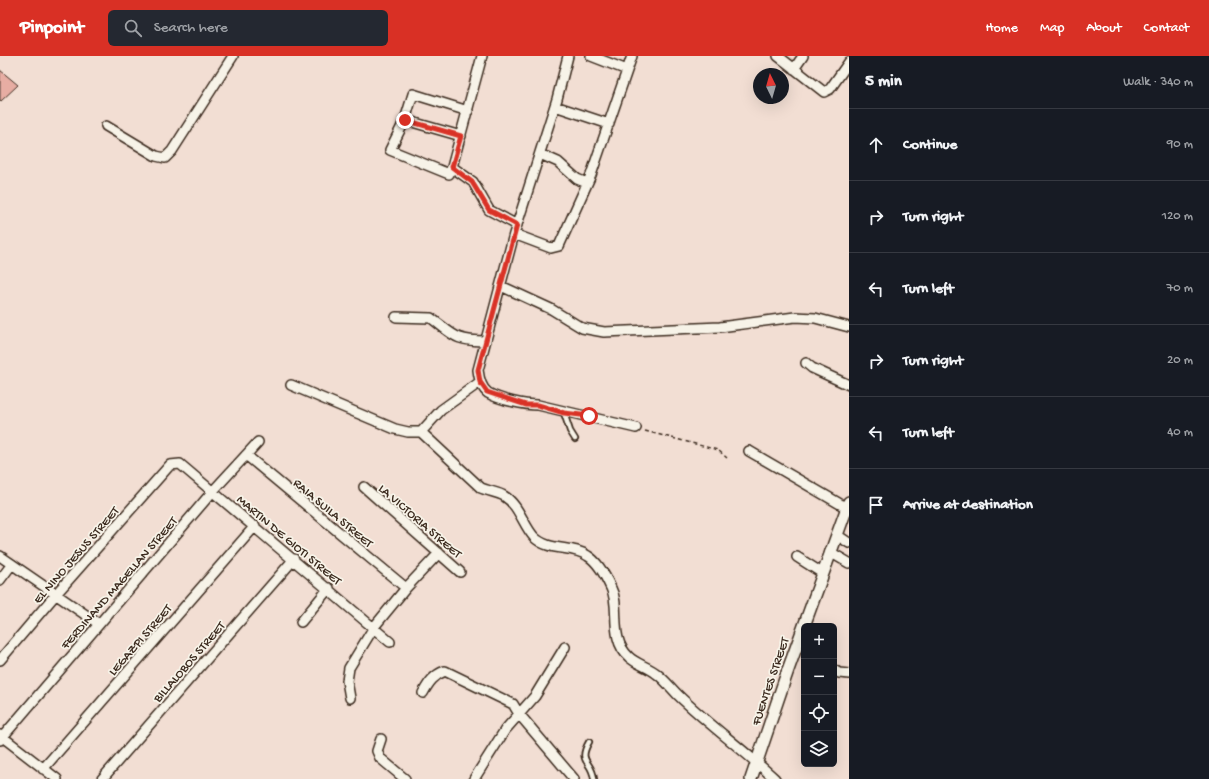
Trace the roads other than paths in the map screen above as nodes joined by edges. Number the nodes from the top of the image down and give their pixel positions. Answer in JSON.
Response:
{"nodes":[{"id":1,"x":233,"y":56,"type":"edge"},
{"id":2,"x":482,"y":56,"type":"edge"},
{"id":3,"x":568,"y":56,"type":"edge"},
{"id":4,"x":591,"y":56,"type":"edge"},
{"id":5,"x":632,"y":56,"type":"edge"},
{"id":6,"x":778,"y":56,"type":"edge"},
{"id":7,"x":803,"y":56,"type":"edge"},
{"id":8,"x":849,"y":62,"type":"edge"},
{"id":9,"x":794,"y":69,"type":"junction"},
{"id":10,"x":627,"y":70,"type":"junction"},
{"id":11,"x":555,"y":106,"type":"junction"},
{"id":12,"x":468,"y":110,"type":"junction"},
{"id":13,"x":405,"y":120,"type":"junction"},
{"id":14,"x":608,"y":124,"type":"junction"},
{"id":15,"x":106,"y":126,"type":"dead end"},
{"id":16,"x":461,"y":136,"type":"junction"},
{"id":17,"x":540,"y":154,"type":"junction"},
{"id":18,"x":452,"y":167,"type":"junction"},
{"id":19,"x":587,"y":183,"type":"junction"},
{"id":20,"x":517,"y":225,"type":"junction"},
{"id":21,"x":514,"y":234,"type":"junction"},
{"id":22,"x":501,"y":286,"type":"junction"},
{"id":23,"x":396,"y":316,"type":"dead end"},
{"id":24,"x":849,"y":327,"type":"edge"},
{"id":25,"x":486,"y":340,"type":"junction"},
{"id":26,"x":806,"y":362,"type":"dead end"},
{"id":27,"x":480,"y":382,"type":"junction"},
{"id":28,"x":291,"y":385,"type":"dead end"},
{"id":29,"x":849,"y":385,"type":"edge"},
{"id":30,"x":564,"y":413,"type":"junction"},
{"id":31,"x":636,"y":428,"type":"road end"},
{"id":32,"x":421,"y":432,"type":"junction"},
{"id":33,"x":575,"y":440,"type":"dead end"},
{"id":34,"x":258,"y":442,"type":"dead end"},
{"id":35,"x":749,"y":451,"type":"dead end"},
{"id":36,"x":246,"y":455,"type":"junction"},
{"id":37,"x":170,"y":465,"type":"joint"},
{"id":38,"x":364,"y":487,"type":"dead end"},
{"id":39,"x":213,"y":491,"type":"junction"},
{"id":40,"x":848,"y":505,"type":"edge"},
{"id":41,"x":255,"y":526,"type":"junction"},
{"id":42,"x":837,"y":535,"type":"junction"},
{"id":43,"x":849,"y":542,"type":"edge"},
{"id":44,"x":830,"y":552,"type":"junction"},
{"id":45,"x":439,"y":553,"type":"junction"},
{"id":46,"x":0,"y":556,"type":"edge"},
{"id":47,"x":796,"y":558,"type":"dead end"},
{"id":48,"x":294,"y":559,"type":"junction"},
{"id":49,"x":12,"y":564,"type":"junction"},
{"id":50,"x":849,"y":564,"type":"edge"},
{"id":51,"x":460,"y":572,"type":"dead end"},
{"id":52,"x":822,"y":573,"type":"junction"},
{"id":53,"x":0,"y":580,"type":"edge"},
{"id":54,"x":328,"y":588,"type":"junction"},
{"id":55,"x":406,"y":588,"type":"junction"},
{"id":56,"x":56,"y":594,"type":"junction"},
{"id":57,"x":301,"y":622,"type":"dead end"},
{"id":58,"x":805,"y":623,"type":"edge"},
{"id":59,"x":100,"y":624,"type":"junction"},
{"id":60,"x":374,"y":627,"type":"junction"},
{"id":61,"x":801,"y":634,"type":"edge"},
{"id":62,"x":390,"y":642,"type":"dead end"},
{"id":63,"x":565,"y":647,"type":"dead end"},
{"id":64,"x":0,"y":660,"type":"edge"},
{"id":65,"x":837,"y":672,"type":"edge"},
{"id":66,"x":849,"y":674,"type":"edge"},
{"id":67,"x":423,"y":693,"type":"dead end"},
{"id":68,"x":350,"y":698,"type":"dead end"},
{"id":69,"x":519,"y":714,"type":"junction"},
{"id":70,"x":1,"y":737,"type":"edge"},
{"id":71,"x":381,"y":739,"type":"dead end"},
{"id":72,"x":589,"y":742,"type":"dead end"},
{"id":73,"x":756,"y":762,"type":"junction"},
{"id":74,"x":43,"y":769,"type":"junction"},
{"id":75,"x":57,"y":779,"type":"edge"},
{"id":76,"x":102,"y":779,"type":"edge"},
{"id":77,"x":405,"y":779,"type":"edge"},
{"id":78,"x":474,"y":779,"type":"edge"},
{"id":79,"x":574,"y":779,"type":"edge"},
{"id":80,"x":594,"y":779,"type":"edge"},
{"id":81,"x":751,"y":779,"type":"edge"},
{"id":82,"x":775,"y":779,"type":"edge"}],
"edges":[{"from":1,"to":15,"type":"street"},
{"from":2,"to":12,"type":"street"},
{"from":3,"to":11,"type":"street"},
{"from":4,"to":10,"type":"street"},
{"from":5,"to":10,"type":"street"},
{"from":6,"to":9,"type":"street"},
{"from":7,"to":9,"type":"street"},
{"from":8,"to":9,"type":"street"},
{"from":10,"to":14,"type":"street"},
{"from":11,"to":14,"type":"street"},
{"from":11,"to":17,"type":"street"},
{"from":12,"to":13,"type":"street"},
{"from":12,"to":16,"type":"street"},
{"from":13,"to":16,"type":"street"},
{"from":13,"to":18,"type":"street"},
{"from":14,"to":19,"type":"street"},
{"from":16,"to":18,"type":"street"},
{"from":17,"to":19,"type":"street"},
{"from":17,"to":20,"type":"street"},
{"from":18,"to":20,"type":"street"},
{"from":19,"to":21,"type":"street"},
{"from":20,"to":21,"type":"street"},
{"from":21,"to":22,"type":"street"},
{"from":22,"to":24,"type":"street"},
{"from":22,"to":25,"type":"street"},
{"from":23,"to":25,"type":"street"},
{"from":25,"to":27,"type":"street"},
{"from":26,"to":29,"type":"street"},
{"from":27,"to":30,"type":"street"},
{"from":27,"to":32,"type":"street"},
{"from":28,"to":32,"type":"street"},
{"from":30,"to":31,"type":"street"},
{"from":30,"to":33,"type":"lane"},
{"from":32,"to":73,"type":"street"},
{"from":34,"to":36,"type":"street","name":"FERDINAND MAGELLAN STREET"},
{"from":35,"to":40,"type":"street"},
{"from":36,"to":39,"type":"street","name":"FERDINAND MAGELLAN STREET"},
{"from":36,"to":55,"type":"street","name":"RAIA SUILA STREET"},
{"from":37,"to":39,"type":"street","name":"MARTIN DE GIOTI STREET"},
{"from":37,"to":56,"type":"street","name":"EL NINO JESUS STREET"},
{"from":38,"to":45,"type":"street","name":"LA VICTORIA STREET"},
{"from":39,"to":41,"type":"street","name":"MARTIN DE GIOTI STREET"},
{"from":39,"to":59,"type":"street","name":"FERDINAND MAGELLAN STREET"},
{"from":40,"to":42,"type":"street","name":"FUENTES STREET"},
{"from":41,"to":48,"type":"street","name":"MARTIN DE GIOTI STREET"},
{"from":41,"to":74,"type":"street","name":"LEGAZPI STREET"},
{"from":42,"to":43,"type":"street"},
{"from":42,"to":44,"type":"street","name":"FUENTES STREET"},
{"from":44,"to":50,"type":"street"},
{"from":44,"to":52,"type":"street","name":"FUENTES STREET"},
{"from":45,"to":51,"type":"street","name":"LA VICTORIA STREET"},
{"from":45,"to":55,"type":"street"},
{"from":46,"to":49,"type":"street"},
{"from":47,"to":52,"type":"street"},
{"from":48,"to":54,"type":"street","name":"MARTIN DE GIOTI STREET"},
{"from":48,"to":76,"type":"street","name":"BILLALOBOS STREET"},
{"from":49,"to":53,"type":"street"},
{"from":49,"to":56,"type":"street"},
{"from":52,"to":58,"type":"street","name":"FUENTES STREET"},
{"from":54,"to":57,"type":"street"},
{"from":54,"to":60,"type":"street","name":"MARTIN DE GIOTI STREET"},
{"from":55,"to":60,"type":"street"},
{"from":56,"to":59,"type":"street"},
{"from":56,"to":64,"type":"street","name":"EL NINO JESUS STREET"},
{"from":59,"to":70,"type":"street","name":"FERDINAND MAGELLAN STREET"},
{"from":60,"to":62,"type":"street","name":"MARTIN DE GIOTI STREET"},
{"from":60,"to":68,"type":"street"},
{"from":61,"to":73,"type":"street","name":"FUENTES STREET"},
{"from":63,"to":69,"type":"street"},
{"from":65,"to":66,"type":"street"},
{"from":67,"to":69,"type":"street"},
{"from":69,"to":78,"type":"street"},
{"from":69,"to":79,"type":"street"},
{"from":70,"to":74,"type":"street"},
{"from":71,"to":77,"type":"street"},
{"from":72,"to":80,"type":"lane"},
{"from":73,"to":81,"type":"street","name":"FUENTES STREET"},
{"from":73,"to":82,"type":"street"},
{"from":74,"to":75,"type":"street"}]}
